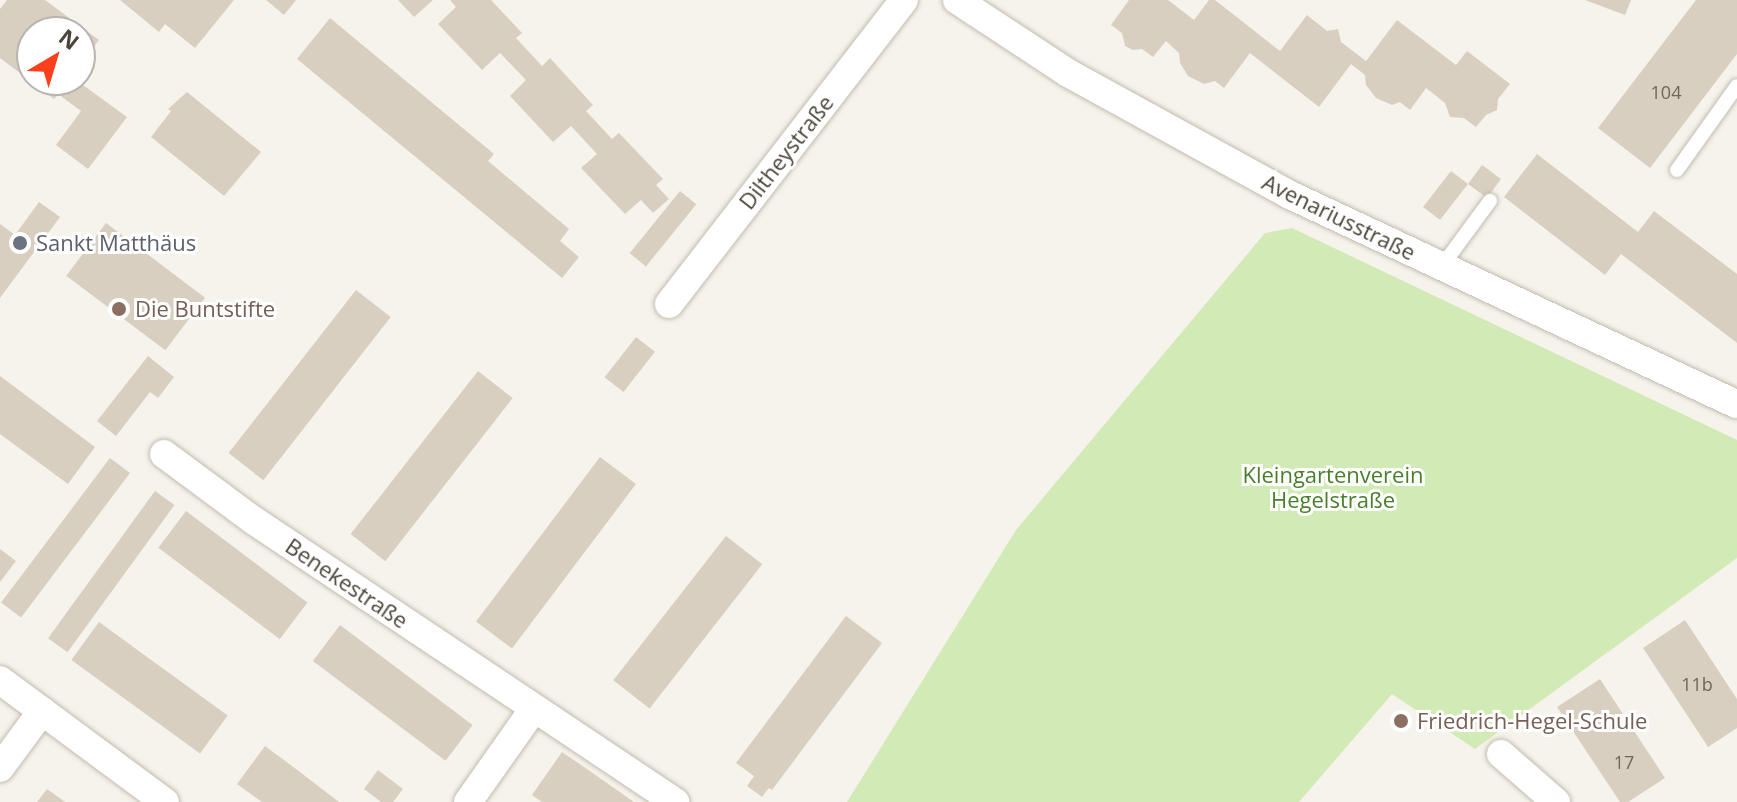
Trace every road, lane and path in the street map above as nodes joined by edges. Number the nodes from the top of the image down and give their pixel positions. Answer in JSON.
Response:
{"nodes":[{"id":1,"x":904,"y":0,"type":"edge"},
{"id":2,"x":957,"y":0,"type":"edge"},
{"id":3,"x":1737,"y":86,"type":"edge"},
{"id":4,"x":1677,"y":170,"type":"dead end"},
{"id":5,"x":1490,"y":201,"type":"dead end"},
{"id":6,"x":1442,"y":266,"type":"junction"},
{"id":7,"x":669,"y":304,"type":"dead end"},
{"id":8,"x":1737,"y":404,"type":"edge"},
{"id":9,"x":164,"y":454,"type":"dead end"},
{"id":10,"x":0,"y":680,"type":"edge"},
{"id":11,"x":533,"y":710,"type":"junction"},
{"id":12,"x":42,"y":711,"type":"junction"},
{"id":13,"x":1501,"y":754,"type":"dead end"},
{"id":14,"x":0,"y":768,"type":"edge"},
{"id":15,"x":165,"y":802,"type":"edge"},
{"id":16,"x":468,"y":802,"type":"edge"},
{"id":17,"x":675,"y":802,"type":"edge"},
{"id":18,"x":1556,"y":802,"type":"edge"}],
"edges":[{"from":1,"to":7,"type":"street","name":"Diltheystraße"},
{"from":2,"to":6,"type":"street","name":"Avenariusstraße"},
{"from":3,"to":4,"type":"lane"},
{"from":5,"to":6,"type":"lane"},
{"from":6,"to":8,"type":"street","name":"Avenariusstraße"},
{"from":9,"to":11,"type":"street","name":"Benekestraße"},
{"from":10,"to":12,"type":"street"},
{"from":11,"to":16,"type":"street"},
{"from":11,"to":17,"type":"street","name":"Benekestraße"},
{"from":12,"to":14,"type":"street"},
{"from":12,"to":15,"type":"street"},
{"from":13,"to":18,"type":"street"}]}
